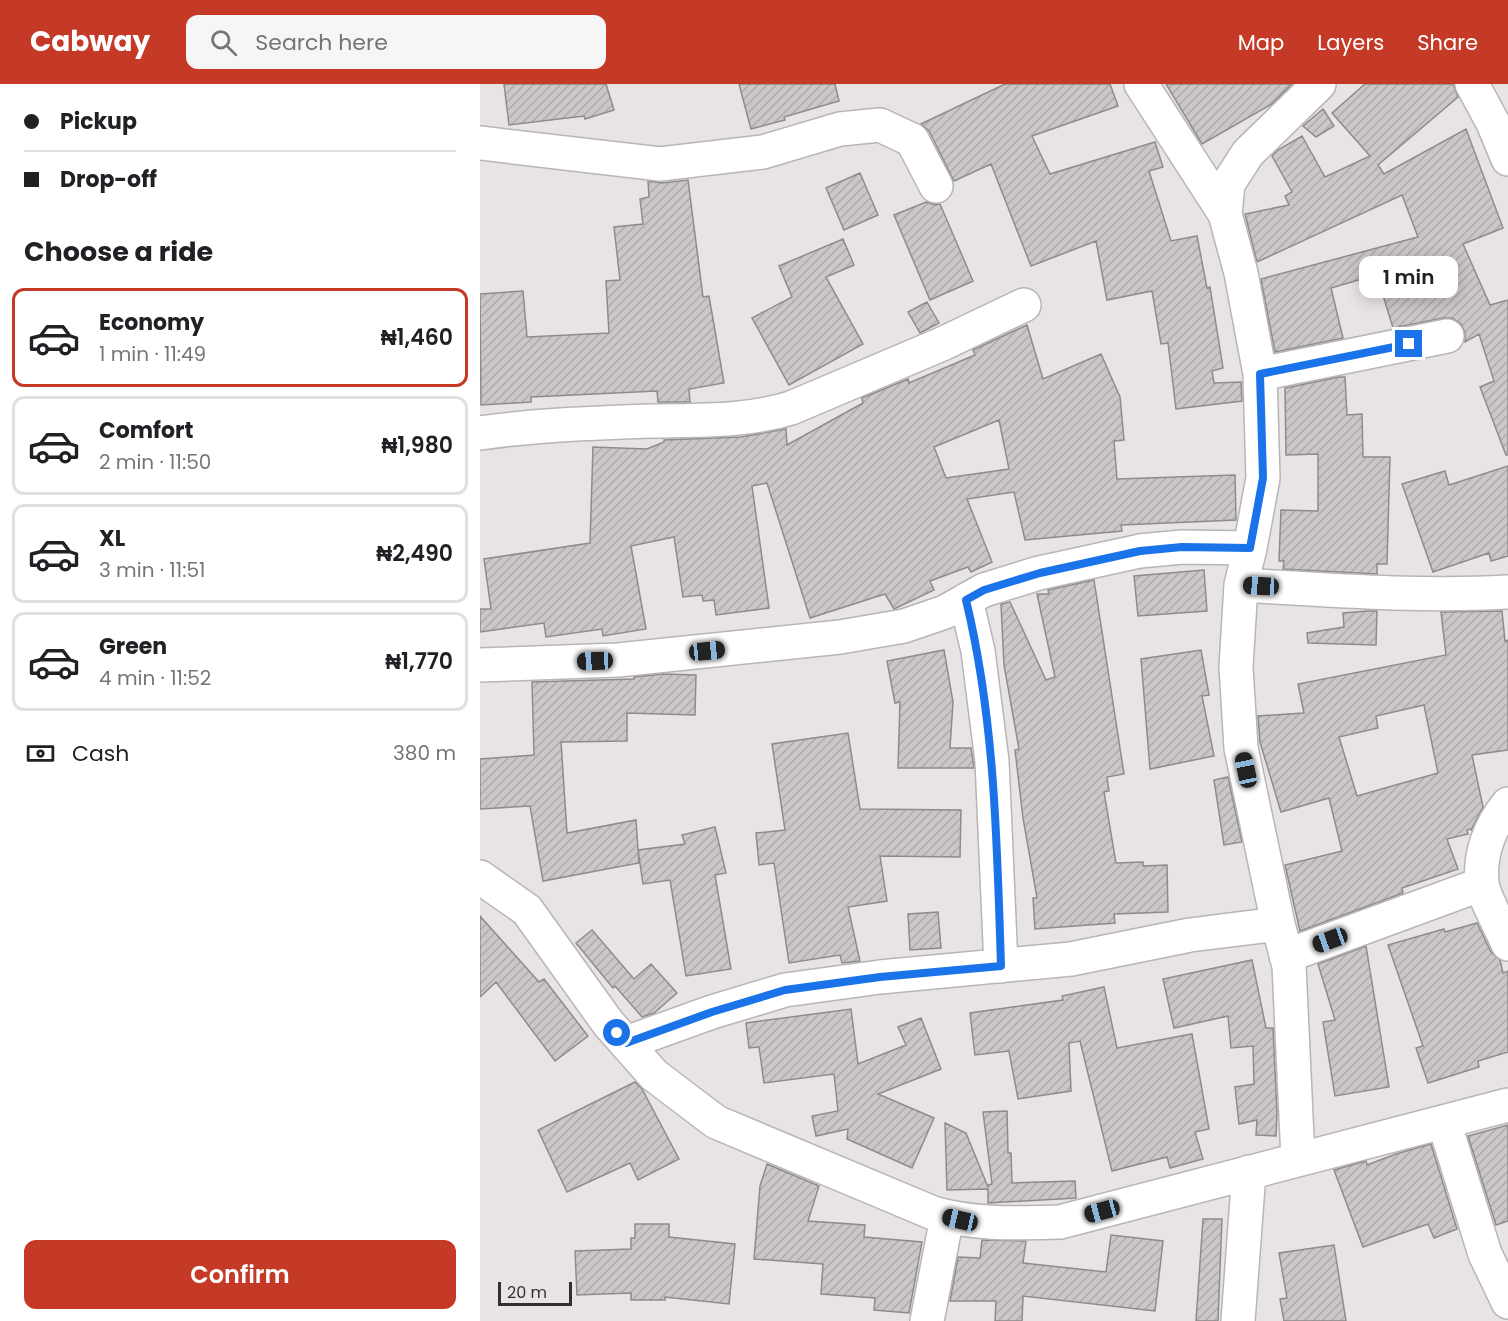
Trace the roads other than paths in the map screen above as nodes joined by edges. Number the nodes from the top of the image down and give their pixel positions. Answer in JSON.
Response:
{"nodes":[{"id":1,"x":1141,"y":84,"type":"edge"},
{"id":2,"x":1319,"y":84,"type":"edge"},
{"id":3,"x":1473,"y":84,"type":"edge"},
{"id":4,"x":480,"y":143,"type":"edge"},
{"id":5,"x":1508,"y":159,"type":"edge"},
{"id":6,"x":936,"y":186,"type":"dead end"},
{"id":7,"x":1225,"y":214,"type":"junction"},
{"id":8,"x":1024,"y":305,"type":"dead end"},
{"id":9,"x":1447,"y":336,"type":"dead end"},
{"id":10,"x":1260,"y":374,"type":"junction"},
{"id":11,"x":480,"y":433,"type":"edge"},
{"id":12,"x":1250,"y":548,"type":"junction"},
{"id":13,"x":1241,"y":585,"type":"junction"},
{"id":14,"x":1508,"y":592,"type":"edge"},
{"id":15,"x":966,"y":600,"type":"junction"},
{"id":16,"x":480,"y":665,"type":"edge"},
{"id":17,"x":1508,"y":804,"type":"edge"},
{"id":18,"x":480,"y":877,"type":"edge"},
{"id":19,"x":1482,"y":884,"type":"junction"},
{"id":20,"x":1278,"y":924,"type":"junction"},
{"id":21,"x":1508,"y":944,"type":"edge"},
{"id":22,"x":1286,"y":956,"type":"junction"},
{"id":23,"x":1001,"y":966,"type":"junction"},
{"id":24,"x":626,"y":1043,"type":"junction"},
{"id":25,"x":1508,"y":1105,"type":"edge"},
{"id":26,"x":1444,"y":1122,"type":"junction"},
{"id":27,"x":1298,"y":1159,"type":"junction"},
{"id":28,"x":1249,"y":1172,"type":"junction"},
{"id":29,"x":946,"y":1217,"type":"junction"},
{"id":30,"x":1508,"y":1302,"type":"edge"},
{"id":31,"x":927,"y":1321,"type":"edge"},
{"id":32,"x":1239,"y":1321,"type":"edge"}],
"edges":[{"from":1,"to":7,"type":"street"},
{"from":2,"to":7,"type":"street"},
{"from":3,"to":5,"type":"street"},
{"from":4,"to":6,"type":"street"},
{"from":7,"to":10,"type":"street"},
{"from":8,"to":11,"type":"street"},
{"from":9,"to":10,"type":"street"},
{"from":10,"to":12,"type":"street"},
{"from":12,"to":13,"type":"street"},
{"from":12,"to":15,"type":"street"},
{"from":13,"to":14,"type":"street"},
{"from":13,"to":20,"type":"street"},
{"from":15,"to":16,"type":"street"},
{"from":15,"to":23,"type":"street"},
{"from":17,"to":19,"type":"street"},
{"from":18,"to":24,"type":"street"},
{"from":19,"to":21,"type":"street"},
{"from":19,"to":22,"type":"street"},
{"from":20,"to":22,"type":"street"},
{"from":20,"to":23,"type":"street"},
{"from":22,"to":27,"type":"street"},
{"from":23,"to":24,"type":"street"},
{"from":24,"to":29,"type":"street"},
{"from":25,"to":26,"type":"street"},
{"from":26,"to":27,"type":"street"},
{"from":26,"to":30,"type":"street"},
{"from":27,"to":28,"type":"street"},
{"from":28,"to":29,"type":"street"},
{"from":28,"to":32,"type":"street"},
{"from":29,"to":31,"type":"street"}]}
